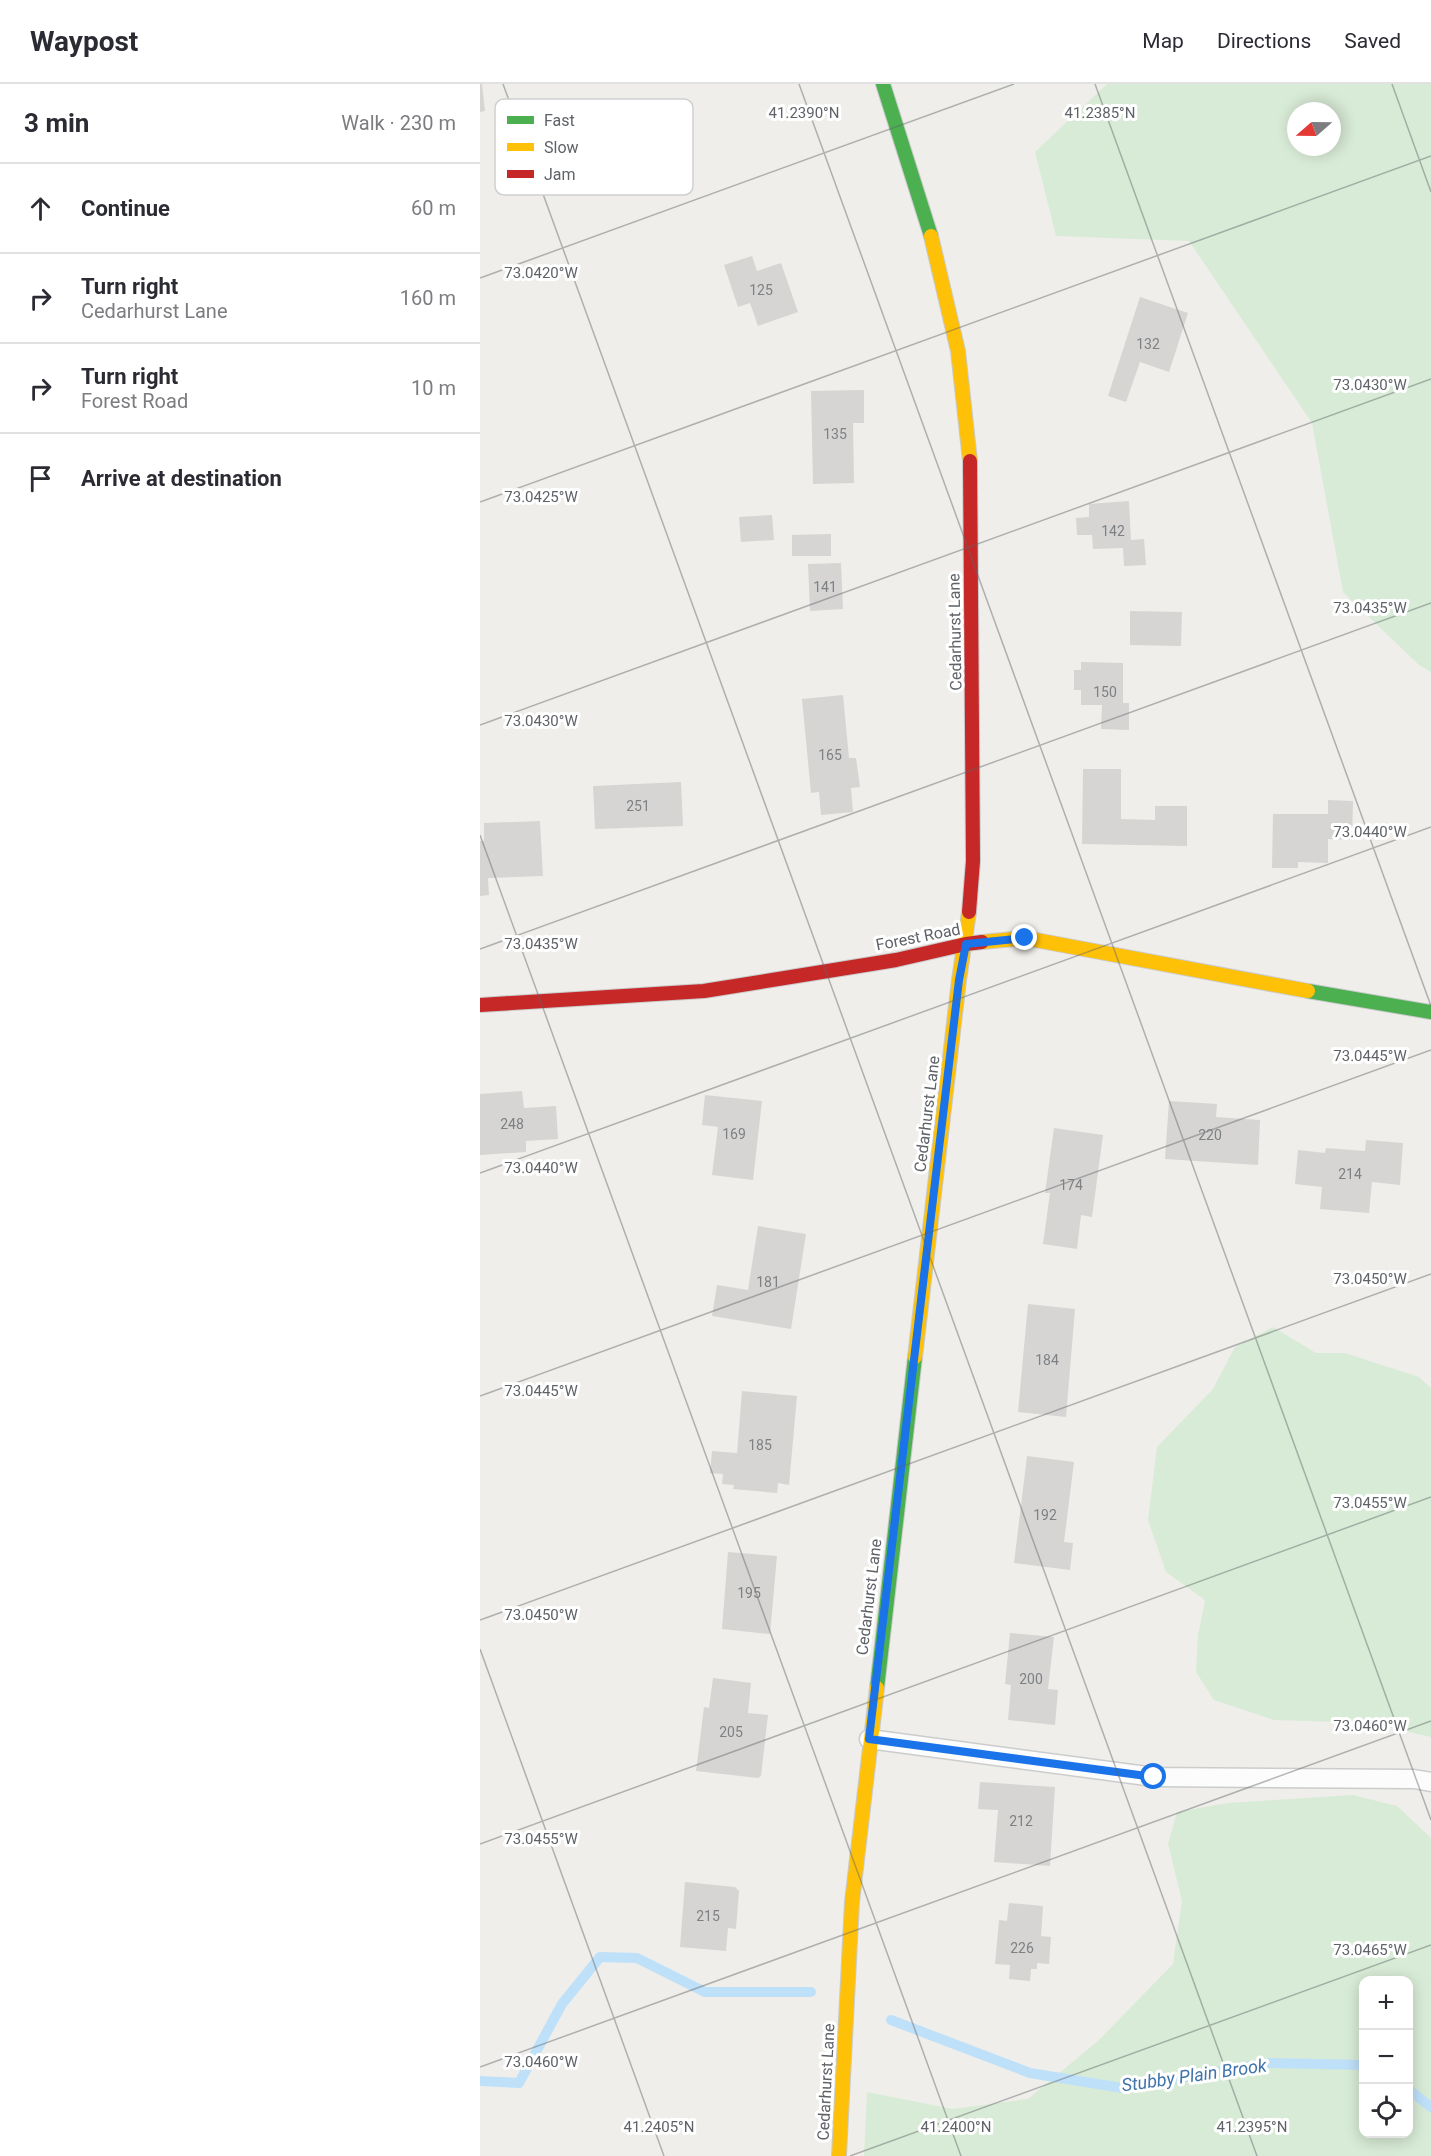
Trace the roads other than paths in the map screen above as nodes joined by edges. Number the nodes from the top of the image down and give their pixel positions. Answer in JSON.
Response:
{"nodes":[{"id":1,"x":883,"y":84,"type":"edge"},
{"id":2,"x":966,"y":944,"type":"junction"},
{"id":3,"x":480,"y":1005,"type":"edge"},
{"id":4,"x":1431,"y":1011,"type":"edge"},
{"id":5,"x":869,"y":1739,"type":"junction"},
{"id":6,"x":1431,"y":1782,"type":"edge"},
{"id":7,"x":839,"y":2156,"type":"edge"}],
"edges":[{"from":1,"to":2,"type":"street","name":"Cedarhurst Lane"},
{"from":2,"to":3,"type":"street","name":"Forest Road"},
{"from":2,"to":4,"type":"street","name":"Forest Road"},
{"from":2,"to":5,"type":"street","name":"Cedarhurst Lane"},
{"from":5,"to":6,"type":"lane"},
{"from":5,"to":7,"type":"street","name":"Cedarhurst Lane"}]}
